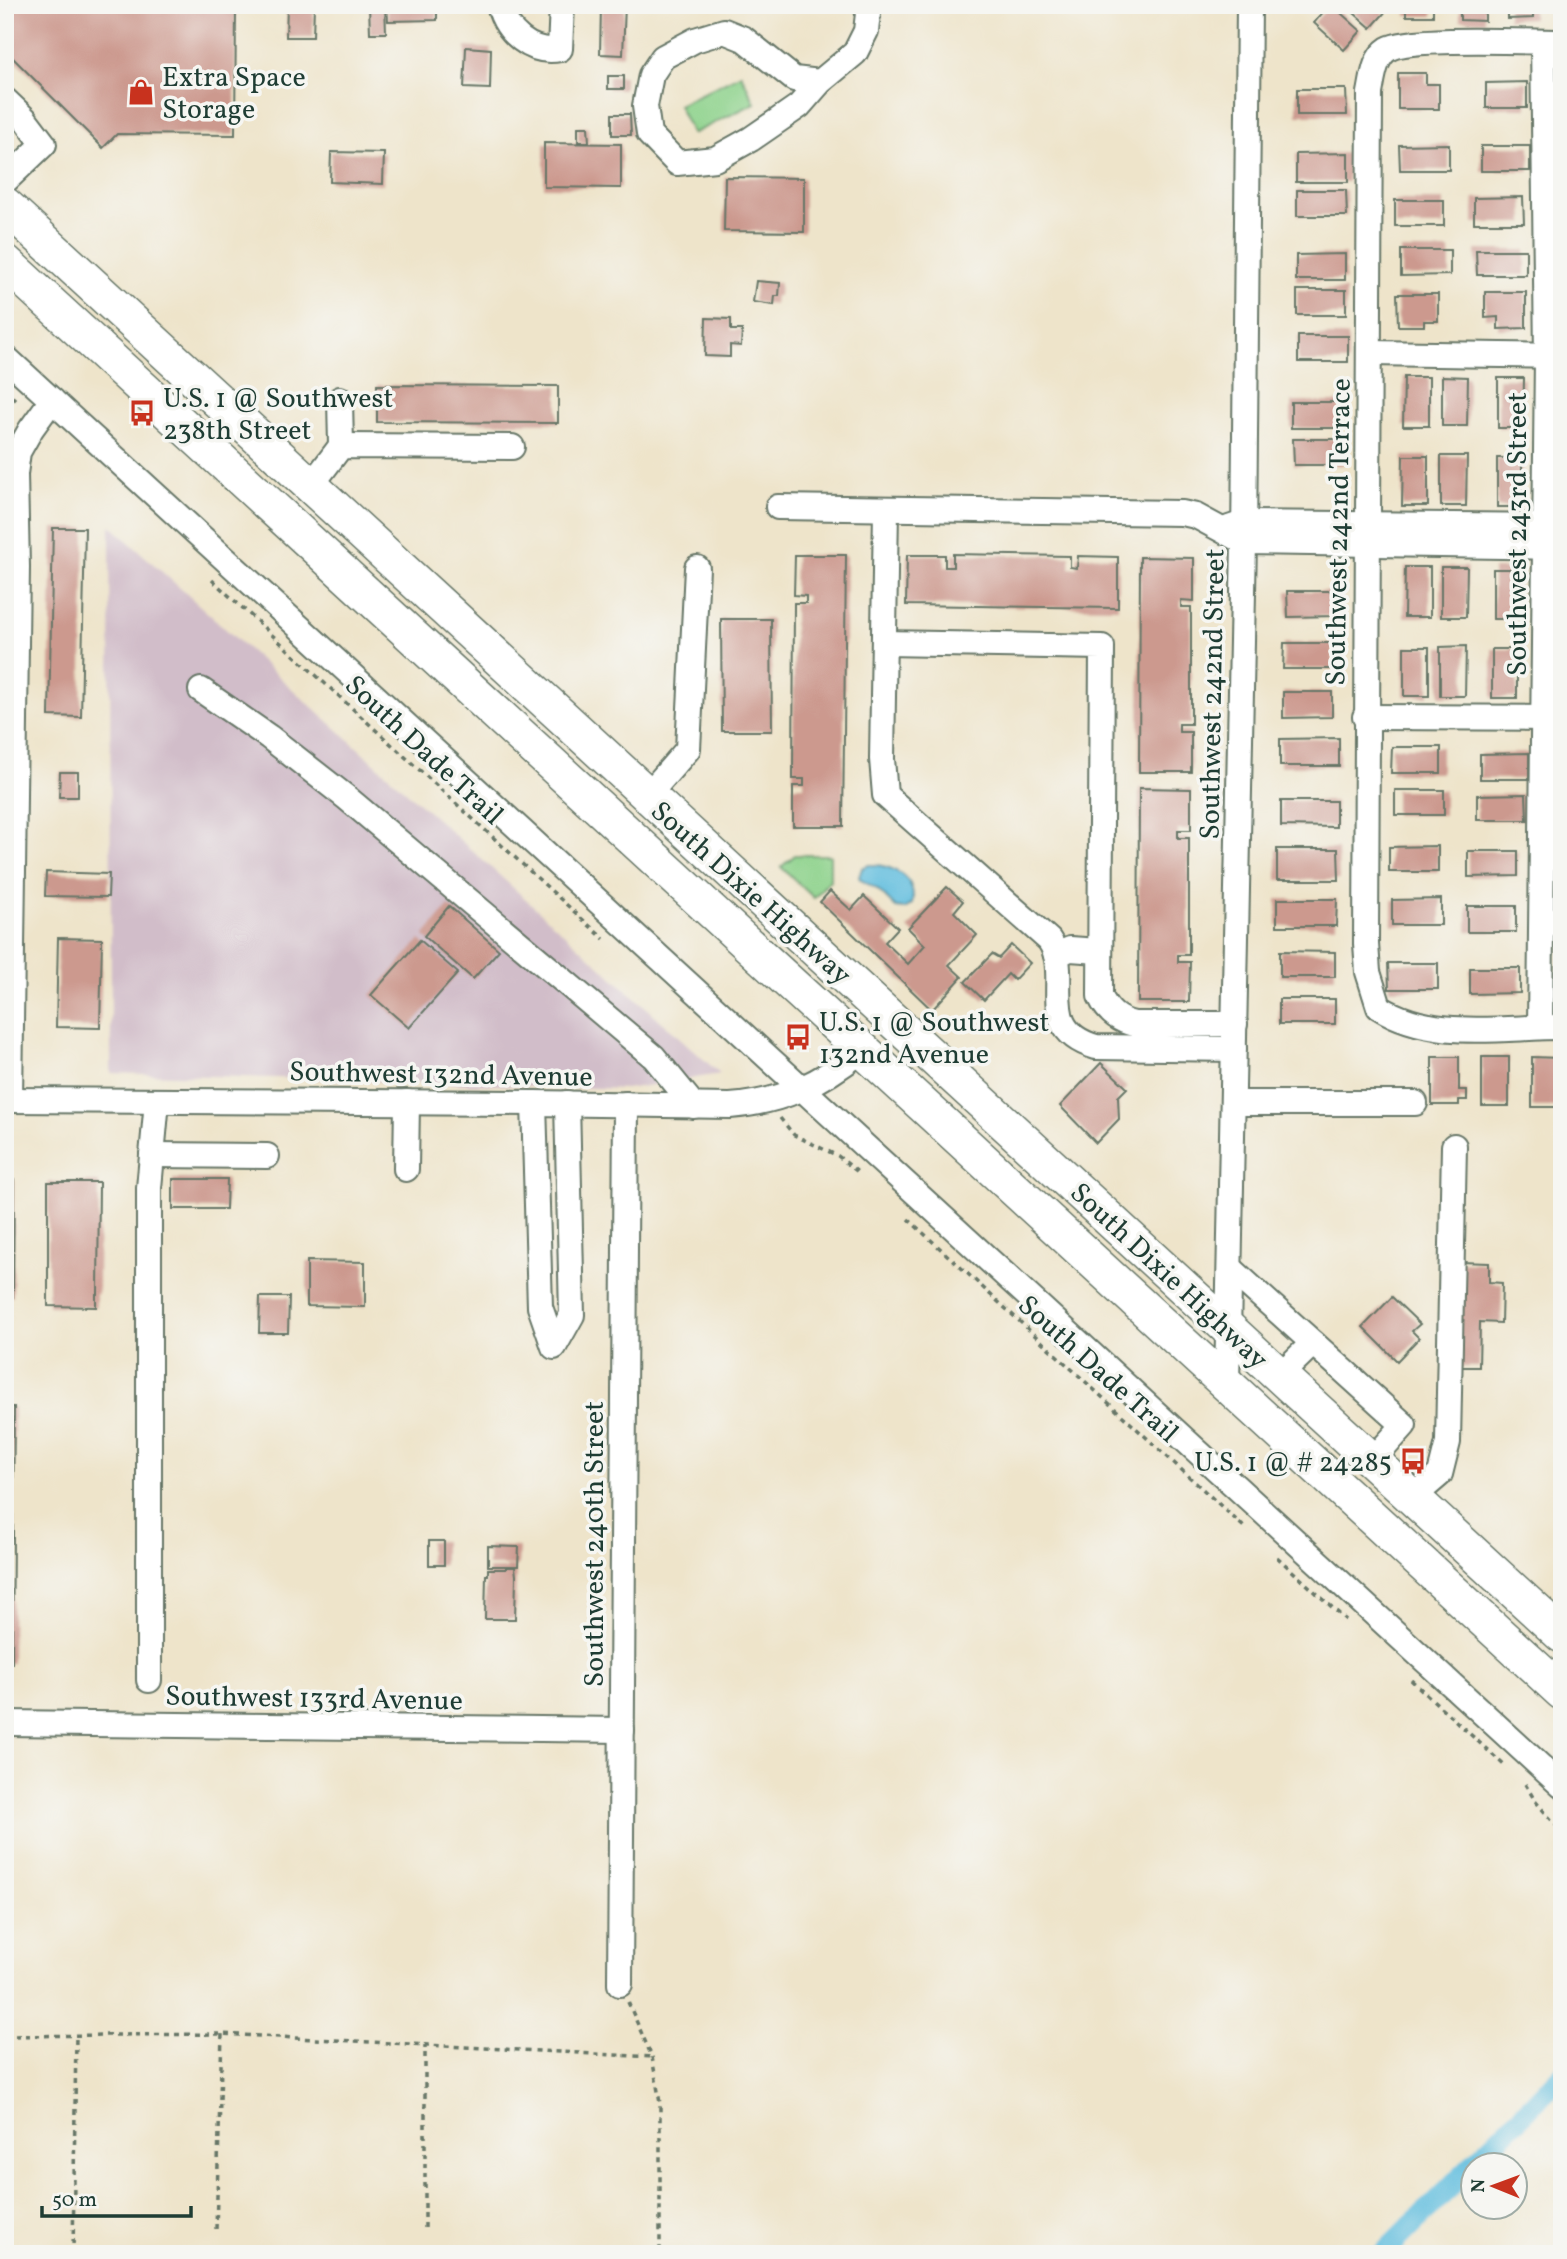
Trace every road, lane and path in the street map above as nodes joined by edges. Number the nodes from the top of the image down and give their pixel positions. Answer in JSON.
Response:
{"nodes":[{"id":1,"x":499,"y":5,"type":"edge"},
{"id":2,"x":562,"y":5,"type":"edge"},
{"id":3,"x":869,"y":5,"type":"edge"},
{"id":4,"x":1249,"y":5,"type":"edge"},
{"id":5,"x":1552,"y":42,"type":"edge"},
{"id":6,"x":820,"y":82,"type":"junction"},
{"id":7,"x":5,"y":100,"type":"edge"},
{"id":8,"x":5,"y":181,"type":"edge"},
{"id":9,"x":5,"y":205,"type":"edge"},
{"id":10,"x":1553,"y":218,"type":"edge"},
{"id":11,"x":5,"y":262,"type":"edge"},
{"id":12,"x":1369,"y":353,"type":"junction"},
{"id":13,"x":1554,"y":356,"type":"edge"},
{"id":14,"x":5,"y":357,"type":"edge"},
{"id":15,"x":340,"y":399,"type":"dead end"},
{"id":16,"x":52,"y":400,"type":"junction"},
{"id":17,"x":341,"y":446,"type":"junction"},
{"id":18,"x":512,"y":447,"type":"dead end"},
{"id":19,"x":12,"y":452,"type":"edge"},
{"id":20,"x":310,"y":487,"type":"junction"},
{"id":21,"x":778,"y":508,"type":"dead end"},
{"id":22,"x":886,"y":509,"type":"junction"},
{"id":23,"x":1236,"y":532,"type":"junction"},
{"id":24,"x":1369,"y":533,"type":"junction"},
{"id":25,"x":1553,"y":536,"type":"edge"},
{"id":26,"x":11,"y":567,"type":"edge"},
{"id":27,"x":697,"y":568,"type":"dead end"},
{"id":28,"x":208,"y":576,"type":"dead end"},
{"id":29,"x":884,"y":643,"type":"junction"},
{"id":30,"x":201,"y":690,"type":"dead end"},
{"id":31,"x":10,"y":714,"type":"edge"},
{"id":32,"x":1365,"y":717,"type":"junction"},
{"id":33,"x":1553,"y":719,"type":"edge"},
{"id":34,"x":647,"y":796,"type":"junction"},
{"id":35,"x":1552,"y":862,"type":"edge"},
{"id":36,"x":610,"y":945,"type":"dead end"},
{"id":37,"x":1099,"y":946,"type":"junction"},
{"id":38,"x":1055,"y":950,"type":"junction"},
{"id":39,"x":1234,"y":1024,"type":"junction"},
{"id":40,"x":1551,"y":1027,"type":"edge"},
{"id":41,"x":8,"y":1033,"type":"edge"},
{"id":42,"x":1234,"y":1049,"type":"junction"},
{"id":43,"x":861,"y":1051,"type":"junction"},
{"id":44,"x":803,"y":1089,"type":"junction"},
{"id":45,"x":8,"y":1100,"type":"edge"},
{"id":46,"x":157,"y":1101,"type":"junction"},
{"id":47,"x":407,"y":1102,"type":"junction"},
{"id":48,"x":534,"y":1102,"type":"junction"},
{"id":49,"x":568,"y":1103,"type":"junction"},
{"id":50,"x":1234,"y":1103,"type":"junction"},
{"id":51,"x":1415,"y":1103,"type":"dead end"},
{"id":52,"x":626,"y":1104,"type":"junction"},
{"id":53,"x":694,"y":1106,"type":"junction"},
{"id":54,"x":781,"y":1120,"type":"dead end"},
{"id":55,"x":1454,"y":1146,"type":"dead end"},
{"id":56,"x":152,"y":1155,"type":"junction"},
{"id":57,"x":267,"y":1156,"type":"dead end"},
{"id":58,"x":406,"y":1169,"type":"dead end"},
{"id":59,"x":861,"y":1175,"type":"dead end"},
{"id":60,"x":1086,"y":1197,"type":"junction"},
{"id":61,"x":899,"y":1210,"type":"dead end"},
{"id":62,"x":1230,"y":1268,"type":"junction"},
{"id":63,"x":1228,"y":1329,"type":"junction"},
{"id":64,"x":1313,"y":1343,"type":"junction"},
{"id":65,"x":1279,"y":1376,"type":"junction"},
{"id":66,"x":1227,"y":1384,"type":"junction"},
{"id":67,"x":1371,"y":1461,"type":"junction"},
{"id":68,"x":1331,"y":1481,"type":"junction"},
{"id":69,"x":1412,"y":1498,"type":"junction"},
{"id":70,"x":1252,"y":1534,"type":"dead end"},
{"id":71,"x":1272,"y":1553,"type":"dead end"},
{"id":72,"x":1351,"y":1625,"type":"dead end"},
{"id":73,"x":1562,"y":1635,"type":"edge"},
{"id":74,"x":1562,"y":1664,"type":"edge"},
{"id":75,"x":1407,"y":1676,"type":"dead end"},
{"id":76,"x":149,"y":1680,"type":"dead end"},
{"id":77,"x":1562,"y":1692,"type":"edge"},
{"id":78,"x":5,"y":1723,"type":"edge"},
{"id":79,"x":622,"y":1730,"type":"junction"},
{"id":80,"x":1514,"y":1773,"type":"dead end"},
{"id":81,"x":1523,"y":1781,"type":"dead end"},
{"id":82,"x":1562,"y":1786,"type":"edge"},
{"id":83,"x":1562,"y":1832,"type":"edge"},
{"id":84,"x":620,"y":1984,"type":"joint"},
{"id":85,"x":222,"y":2034,"type":"junction"},
{"id":86,"x":76,"y":2035,"type":"junction"},
{"id":87,"x":5,"y":2036,"type":"edge"},
{"id":88,"x":425,"y":2045,"type":"junction"},
{"id":89,"x":652,"y":2057,"type":"junction"},
{"id":90,"x":425,"y":2228,"type":"dead end"},
{"id":91,"x":216,"y":2229,"type":"dead end"},
{"id":92,"x":73,"y":2254,"type":"edge"},
{"id":93,"x":660,"y":2254,"type":"edge"}],
"edges":[{"from":1,"to":2,"type":"street"},
{"from":3,"to":6,"type":"street"},
{"from":4,"to":23,"type":"street","name":"Southwest 242nd Street"},
{"from":5,"to":10,"type":"street","name":"Southwest 243rd Street"},
{"from":5,"to":12,"type":"street","name":"Southwest 242nd Terrace"},
{"from":6,"to":6,"type":"street"},
{"from":7,"to":8,"type":"street"},
{"from":9,"to":20,"type":"highway","name":"South Dixie Highway"},
{"from":10,"to":13,"type":"street","name":"Southwest 243rd Street"},
{"from":11,"to":43,"type":"highway","name":"South Dixie Highway"},
{"from":12,"to":13,"type":"street"},
{"from":12,"to":24,"type":"street","name":"Southwest 242nd Terrace"},
{"from":13,"to":25,"type":"street","name":"Southwest 243rd Street"},
{"from":14,"to":16,"type":"street"},
{"from":15,"to":17,"type":"street"},
{"from":16,"to":19,"type":"street"},
{"from":16,"to":44,"type":"street"},
{"from":17,"to":18,"type":"street"},
{"from":17,"to":20,"type":"street"},
{"from":19,"to":26,"type":"street"},
{"from":20,"to":34,"type":"highway","name":"South Dixie Highway"},
{"from":21,"to":22,"type":"street"},
{"from":22,"to":23,"type":"street"},
{"from":22,"to":29,"type":"street"},
{"from":23,"to":24,"type":"street"},
{"from":23,"to":39,"type":"street","name":"Southwest 242nd Street"},
{"from":24,"to":25,"type":"street"},
{"from":24,"to":32,"type":"street","name":"Southwest 242nd Terrace"},
{"from":25,"to":33,"type":"street","name":"Southwest 243rd Street"},
{"from":26,"to":31,"type":"street"},
{"from":27,"to":34,"type":"street"},
{"from":28,"to":36,"type":"path","name":"South Dade Trail"},
{"from":29,"to":37,"type":"street"},
{"from":29,"to":38,"type":"street"},
{"from":30,"to":53,"type":"street"},
{"from":31,"to":41,"type":"street"},
{"from":32,"to":33,"type":"street"},
{"from":32,"to":40,"type":"street","name":"Southwest 242nd Terrace"},
{"from":33,"to":35,"type":"street","name":"Southwest 243rd Street"},
{"from":34,"to":43,"type":"highway"},
{"from":34,"to":60,"type":"highway","name":"South Dixie Highway"},
{"from":35,"to":40,"type":"street","name":"Southwest 243rd Street"},
{"from":37,"to":38,"type":"street"},
{"from":37,"to":39,"type":"street"},
{"from":38,"to":42,"type":"street"},
{"from":39,"to":42,"type":"street","name":"Southwest 242nd Street"},
{"from":41,"to":45,"type":"street"},
{"from":42,"to":50,"type":"street","name":"Southwest 242nd Street"},
{"from":43,"to":44,"type":"street","name":"Southwest 132nd Avenue"},
{"from":43,"to":60,"type":"highway"},
{"from":43,"to":66,"type":"highway","name":"South Dixie Highway"},
{"from":44,"to":53,"type":"street","name":"Southwest 132nd Avenue"},
{"from":44,"to":82,"type":"street"},
{"from":45,"to":46,"type":"street","name":"Southwest 132nd Avenue"},
{"from":46,"to":47,"type":"street","name":"Southwest 132nd Avenue"},
{"from":46,"to":56,"type":"street"},
{"from":47,"to":48,"type":"street","name":"Southwest 132nd Avenue"},
{"from":47,"to":58,"type":"street"},
{"from":48,"to":49,"type":"street","name":"Southwest 132nd Avenue"},
{"from":48,"to":49,"type":"street"},
{"from":49,"to":52,"type":"street","name":"Southwest 132nd Avenue"},
{"from":50,"to":51,"type":"street"},
{"from":50,"to":62,"type":"street","name":"Southwest 242nd Street"},
{"from":52,"to":53,"type":"street","name":"Southwest 132nd Avenue"},
{"from":52,"to":79,"type":"street","name":"Southwest 240th Street"},
{"from":54,"to":59,"type":"path"},
{"from":55,"to":69,"type":"street"},
{"from":56,"to":57,"type":"street"},
{"from":56,"to":76,"type":"street"},
{"from":60,"to":63,"type":"highway","name":"South Dixie Highway"},
{"from":61,"to":70,"type":"path","name":"South Dade Trail"},
{"from":62,"to":63,"type":"street","name":"Southwest 242nd Street"},
{"from":62,"to":64,"type":"street"},
{"from":63,"to":65,"type":"highway","name":"South Dixie Highway"},
{"from":63,"to":66,"type":"street","name":"Southwest 242nd Street"},
{"from":64,"to":65,"type":"street"},
{"from":64,"to":67,"type":"street"},
{"from":65,"to":67,"type":"highway","name":"South Dixie Highway"},
{"from":66,"to":68,"type":"highway","name":"South Dixie Highway"},
{"from":67,"to":69,"type":"highway","name":"South Dixie Highway"},
{"from":68,"to":74,"type":"highway"},
{"from":68,"to":77,"type":"highway","name":"South Dixie Highway"},
{"from":69,"to":73,"type":"highway","name":"South Dixie Highway"},
{"from":71,"to":72,"type":"path"},
{"from":75,"to":80,"type":"path"},
{"from":78,"to":79,"type":"street","name":"Southwest 133rd Avenue"},
{"from":79,"to":84,"type":"street","name":"Southwest 240th Street"},
{"from":81,"to":83,"type":"path"},
{"from":84,"to":89,"type":"path"},
{"from":85,"to":86,"type":"path"},
{"from":85,"to":88,"type":"path"},
{"from":85,"to":91,"type":"path"},
{"from":86,"to":87,"type":"path"},
{"from":86,"to":92,"type":"path"},
{"from":88,"to":89,"type":"path"},
{"from":88,"to":90,"type":"path"},
{"from":89,"to":93,"type":"path"}]}
